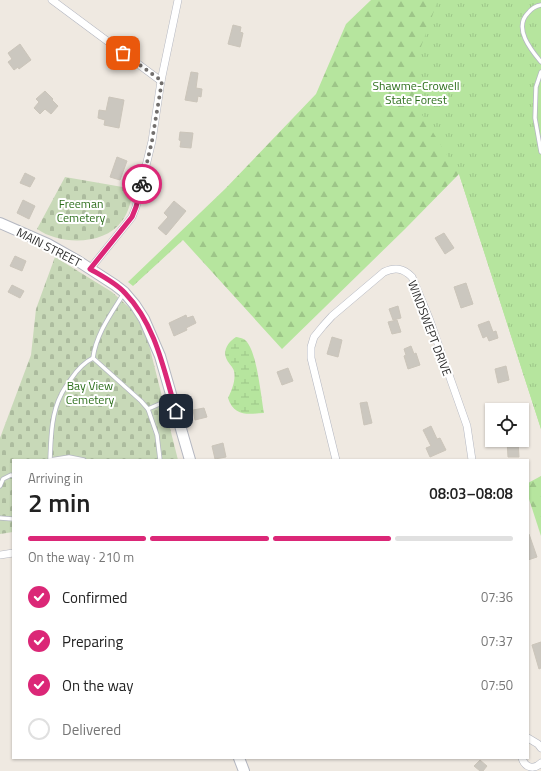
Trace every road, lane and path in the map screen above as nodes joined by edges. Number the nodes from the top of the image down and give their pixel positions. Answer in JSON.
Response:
{"nodes":[{"id":1,"x":52,"y":0,"type":"edge"},
{"id":2,"x":178,"y":0,"type":"edge"},
{"id":3,"x":541,"y":5,"type":"edge"},
{"id":4,"x":541,"y":62,"type":"edge"},
{"id":5,"x":541,"y":72,"type":"edge"},
{"id":6,"x":162,"y":81,"type":"junction"},
{"id":7,"x":541,"y":152,"type":"edge"},
{"id":8,"x":0,"y":223,"type":"edge"},
{"id":9,"x":90,"y":269,"type":"junction"},
{"id":10,"x":124,"y":292,"type":"junction"},
{"id":11,"x":93,"y":358,"type":"junction"},
{"id":12,"x":172,"y":399,"type":"junction"},
{"id":13,"x":148,"y":409,"type":"junction"},
{"id":14,"x":50,"y":459,"type":"edge"},
{"id":15,"x":56,"y":459,"type":"edge"},
{"id":16,"x":79,"y":459,"type":"edge"},
{"id":17,"x":160,"y":459,"type":"edge"},
{"id":18,"x":190,"y":459,"type":"edge"},
{"id":19,"x":336,"y":459,"type":"edge"},
{"id":20,"x":472,"y":459,"type":"edge"},
{"id":21,"x":12,"y":476,"type":"edge"},
{"id":22,"x":0,"y":486,"type":"edge"},
{"id":23,"x":0,"y":518,"type":"edge"},
{"id":24,"x":12,"y":519,"type":"edge"},
{"id":25,"x":12,"y":553,"type":"edge"},
{"id":26,"x":0,"y":555,"type":"edge"},
{"id":27,"x":529,"y":739,"type":"edge"},
{"id":28,"x":541,"y":748,"type":"edge"},
{"id":29,"x":239,"y":759,"type":"edge"},
{"id":30,"x":522,"y":759,"type":"edge"},
{"id":31,"x":541,"y":763,"type":"edge"},
{"id":32,"x":244,"y":771,"type":"edge"}],
"edges":[{"from":1,"to":6,"type":"street"},
{"from":2,"to":6,"type":"street"},
{"from":3,"to":4,"type":"lane"},
{"from":5,"to":7,"type":"lane"},
{"from":6,"to":9,"type":"street"},
{"from":8,"to":9,"type":"main road","name":"MAIN STREET"},
{"from":9,"to":10,"type":"main road","name":"MAIN STREET"},
{"from":10,"to":11,"type":"lane"},
{"from":10,"to":12,"type":"main road","name":"MAIN STREET"},
{"from":11,"to":13,"type":"lane"},
{"from":11,"to":14,"type":"lane"},
{"from":12,"to":13,"type":"lane"},
{"from":12,"to":18,"type":"main road","name":"MAIN STREET"},
{"from":13,"to":17,"type":"lane"},
{"from":15,"to":16,"type":"lane"},
{"from":19,"to":20,"type":"street","name":"WINDSWEPT DRIVE"},
{"from":21,"to":22,"type":"lane"},
{"from":23,"to":24,"type":"lane"},
{"from":25,"to":26,"type":"street"},
{"from":27,"to":28,"type":"street"},
{"from":29,"to":32,"type":"main road"},
{"from":30,"to":31,"type":"street"}]}
